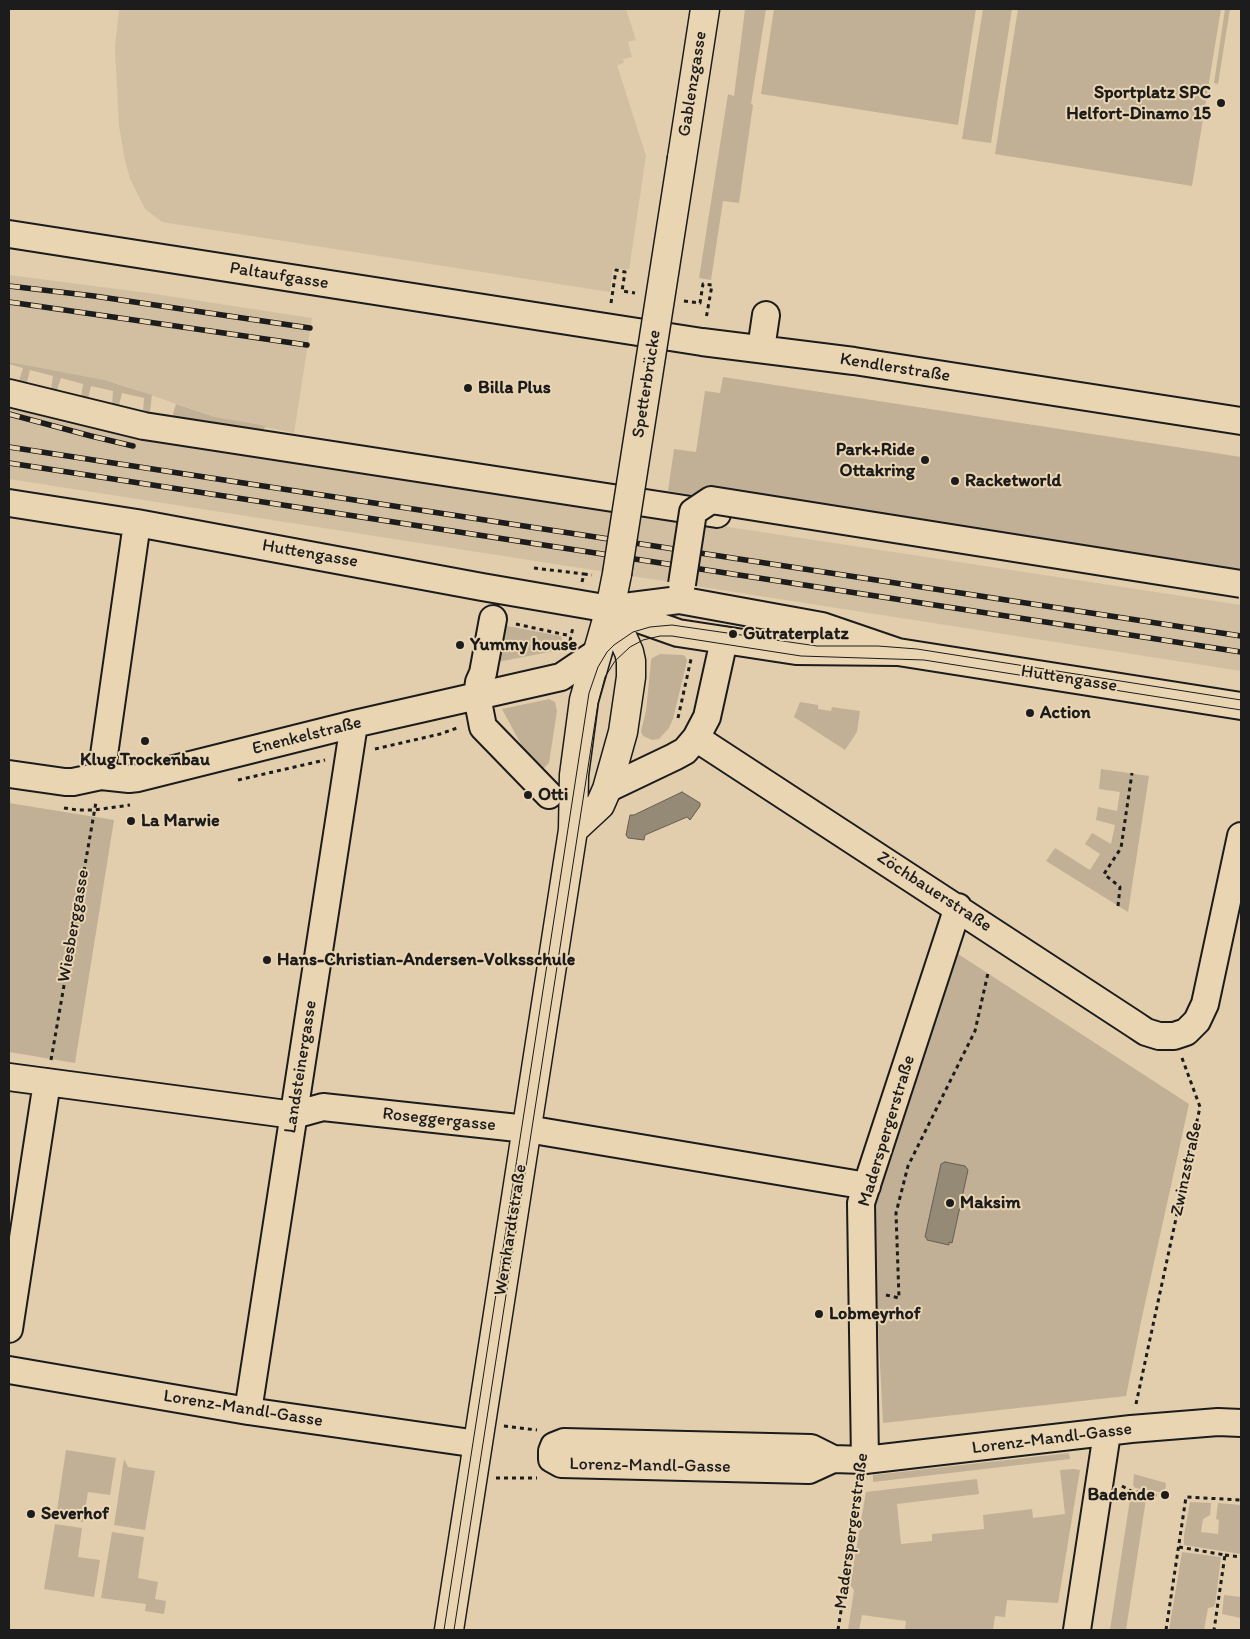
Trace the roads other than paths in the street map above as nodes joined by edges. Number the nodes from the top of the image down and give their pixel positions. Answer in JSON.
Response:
{"nodes":[{"id":1,"x":705,"y":9,"type":"edge"},
{"id":2,"x":682,"y":158,"type":"joint"},
{"id":3,"x":9,"y":234,"type":"edge"},
{"id":4,"x":766,"y":315,"type":"dead end"},
{"id":5,"x":549,"y":318,"type":"joint"},
{"id":6,"x":761,"y":349,"type":"junction"},
{"id":7,"x":9,"y":393,"type":"edge"},
{"id":8,"x":1241,"y":421,"type":"edge"},
{"id":9,"x":9,"y":503,"type":"edge"},
{"id":10,"x":137,"y":523,"type":"junction"},
{"id":11,"x":1241,"y":584,"type":"edge"},
{"id":12,"x":680,"y":592,"type":"junction"},
{"id":13,"x":1241,"y":594,"type":"edge"},
{"id":14,"x":610,"y":609,"type":"junction"},
{"id":15,"x":493,"y":619,"type":"road end"},
{"id":16,"x":724,"y":640,"type":"junction"},
{"id":17,"x":598,"y":652,"type":"junction"},
{"id":18,"x":898,"y":652,"type":"junction"},
{"id":19,"x":477,"y":696,"type":"junction"},
{"id":20,"x":1241,"y":706,"type":"edge"},
{"id":21,"x":354,"y":724,"type":"junction"},
{"id":22,"x":696,"y":738,"type":"junction"},
{"id":23,"x":9,"y":774,"type":"edge"},
{"id":24,"x":100,"y":776,"type":"junction"},
{"id":25,"x":607,"y":789,"type":"junction"},
{"id":26,"x":549,"y":795,"type":"dead end"},
{"id":27,"x":574,"y":830,"type":"junction"},
{"id":28,"x":1241,"y":836,"type":"edge"},
{"id":29,"x":958,"y":907,"type":"junction"},
{"id":30,"x":9,"y":1077,"type":"edge"},
{"id":31,"x":47,"y":1082,"type":"junction"},
{"id":32,"x":294,"y":1115,"type":"junction"},
{"id":33,"x":527,"y":1129,"type":"junction"},
{"id":34,"x":867,"y":1186,"type":"junction"},
{"id":35,"x":9,"y":1329,"type":"edge"},
{"id":36,"x":9,"y":1370,"type":"edge"},
{"id":37,"x":248,"y":1411,"type":"junction"},
{"id":38,"x":1241,"y":1423,"type":"edge"},
{"id":39,"x":1119,"y":1431,"type":"junction"},
{"id":40,"x":479,"y":1434,"type":"junction"},
{"id":41,"x":833,"y":1460,"type":"junction"},
{"id":42,"x":865,"y":1460,"type":"junction"},
{"id":43,"x":450,"y":1630,"type":"edge"},
{"id":44,"x":1077,"y":1630,"type":"edge"}],
"edges":[{"from":1,"to":2,"type":"main road","name":"Gablenzgasse"},
{"from":2,"to":14,"type":"main road","name":"Spetterbrücke","bridge":true},
{"from":3,"to":5,"type":"street","name":"Paltaufgasse"},
{"from":4,"to":6,"type":"street"},
{"from":5,"to":6,"type":"street","name":"Kendlerstraße"},
{"from":6,"to":8,"type":"street","name":"Kendlerstraße"},
{"from":7,"to":13,"type":"street"},
{"from":9,"to":10,"type":"street","name":"Huttengasse"},
{"from":10,"to":14,"type":"street","name":"Huttengasse"},
{"from":10,"to":24,"type":"street"},
{"from":11,"to":12,"type":"street","bridge":true},
{"from":12,"to":14,"type":"street","name":"Huttengasse"},
{"from":12,"to":18,"type":"street","name":"Huttengasse"},
{"from":14,"to":16,"type":"street","name":"Huttengasse"},
{"from":14,"to":17,"type":"main road","name":"Wernhardtstraße"},
{"from":14,"to":25,"type":"main road"},
{"from":15,"to":19,"type":"street"},
{"from":16,"to":18,"type":"street","name":"Huttengasse"},
{"from":16,"to":22,"type":"street"},
{"from":17,"to":19,"type":"street","name":"Enenkelstraße"},
{"from":17,"to":27,"type":"main road","name":"Wernhardtstraße"},
{"from":18,"to":20,"type":"street","name":"Huttengasse"},
{"from":19,"to":21,"type":"street","name":"Enenkelstraße"},
{"from":19,"to":26,"type":"street"},
{"from":21,"to":24,"type":"street","name":"Enenkelstraße"},
{"from":21,"to":32,"type":"street","name":"Landsteinergasse"},
{"from":22,"to":25,"type":"street"},
{"from":22,"to":29,"type":"street","name":"Zöchbauerstraße"},
{"from":23,"to":24,"type":"street","name":"Enenkelstraße"},
{"from":25,"to":27,"type":"main road"},
{"from":27,"to":33,"type":"main road","name":"Wernhardtstraße"},
{"from":28,"to":29,"type":"street","name":"Zöchbauerstraße"},
{"from":29,"to":34,"type":"street","name":"Maderspergerstraße"},
{"from":30,"to":31,"type":"street","name":"Roseggergasse"},
{"from":31,"to":32,"type":"street","name":"Roseggergasse"},
{"from":31,"to":35,"type":"street"},
{"from":32,"to":33,"type":"street","name":"Roseggergasse"},
{"from":32,"to":37,"type":"street","name":"Landsteinergasse"},
{"from":33,"to":34,"type":"street","name":"Roseggergasse"},
{"from":33,"to":40,"type":"main road","name":"Wernhardtstraße"},
{"from":34,"to":42,"type":"street","name":"Maderspergerstraße"},
{"from":36,"to":37,"type":"street","name":"Lorenz-Mandl-Gasse"},
{"from":37,"to":40,"type":"street","name":"Lorenz-Mandl-Gasse"},
{"from":38,"to":39,"type":"street","name":"Lorenz-Mandl-Gasse"},
{"from":39,"to":42,"type":"street","name":"Lorenz-Mandl-Gasse"},
{"from":39,"to":44,"type":"street"},
{"from":40,"to":43,"type":"main road","name":"Wernhardtstraße"},
{"from":41,"to":41,"type":"street","name":"Lorenz-Mandl-Gasse"},
{"from":41,"to":42,"type":"street","name":"Lorenz-Mandl-Gasse"}]}
